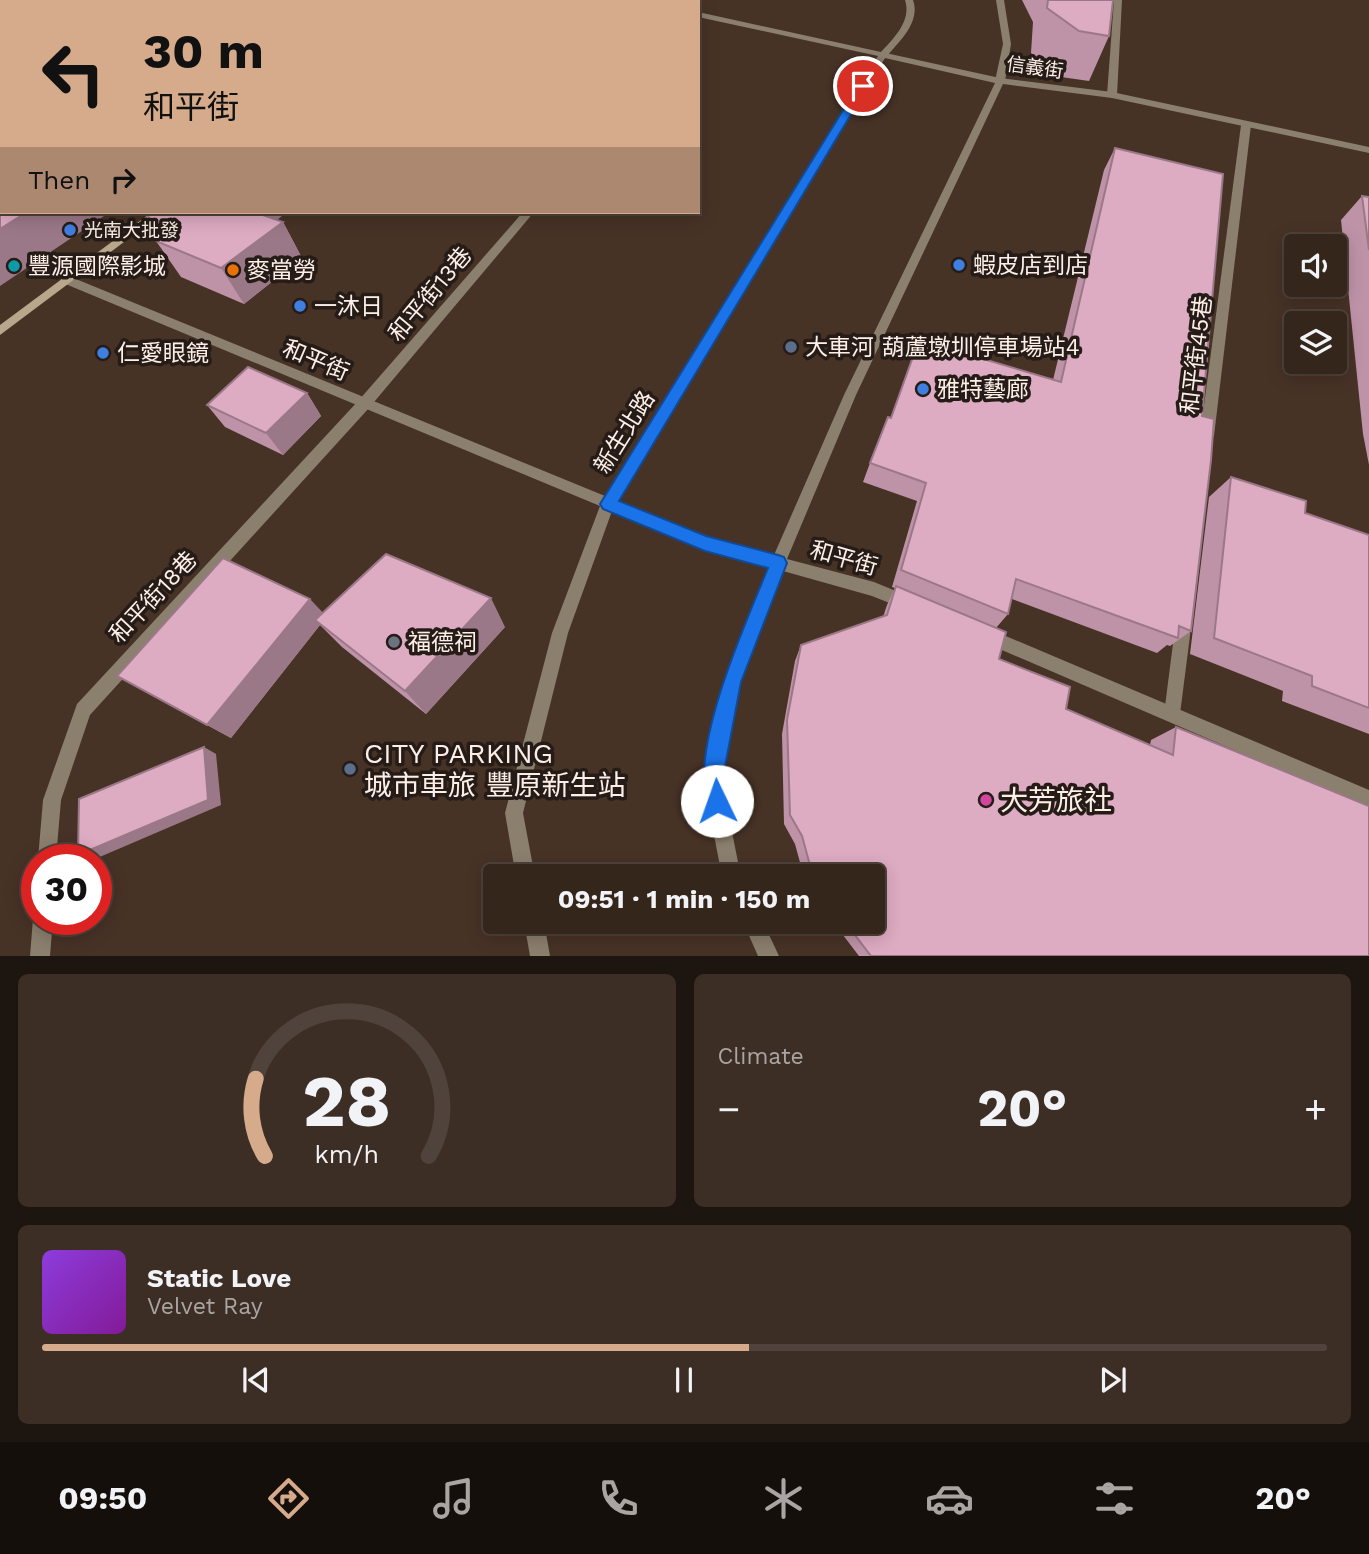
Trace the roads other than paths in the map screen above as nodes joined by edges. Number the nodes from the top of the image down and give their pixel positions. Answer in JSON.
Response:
{"nodes":[{"id":1,"x":909,"y":0,"type":"edge"},
{"id":2,"x":1000,"y":0,"type":"edge"},
{"id":3,"x":1118,"y":0,"type":"edge"},
{"id":4,"x":700,"y":14,"type":"edge"},
{"id":5,"x":883,"y":55,"type":"junction"},
{"id":6,"x":1000,"y":80,"type":"junction"},
{"id":7,"x":1112,"y":95,"type":"junction"},
{"id":8,"x":1246,"y":125,"type":"junction"},
{"id":9,"x":1369,"y":150,"type":"edge"},
{"id":10,"x":156,"y":214,"type":"edge"},
{"id":11,"x":526,"y":214,"type":"edge"},
{"id":12,"x":67,"y":280,"type":"junction"},
{"id":13,"x":0,"y":331,"type":"edge"},
{"id":14,"x":364,"y":404,"type":"junction"},
{"id":15,"x":1205,"y":454,"type":"edge"},
{"id":16,"x":608,"y":504,"type":"junction"},
{"id":17,"x":778,"y":563,"type":"junction"},
{"id":18,"x":1186,"y":605,"type":"edge"},
{"id":19,"x":924,"y":610,"type":"edge"},
{"id":20,"x":974,"y":631,"type":"edge"},
{"id":21,"x":1172,"y":714,"type":"junction"},
{"id":22,"x":1369,"y":799,"type":"edge"},
{"id":23,"x":48,"y":844,"type":"edge"},
{"id":24,"x":524,"y":864,"type":"edge"},
{"id":25,"x":729,"y":864,"type":"edge"},
{"id":26,"x":536,"y":934,"type":"edge"},
{"id":27,"x":759,"y":934,"type":"edge"},
{"id":28,"x":42,"y":935,"type":"edge"},
{"id":29,"x":40,"y":956,"type":"edge"},
{"id":30,"x":540,"y":956,"type":"edge"},
{"id":31,"x":769,"y":956,"type":"edge"}],
"edges":[{"from":1,"to":5,"type":"street","name":"新生北路"},
{"from":2,"to":6,"type":"street"},
{"from":3,"to":7,"type":"street"},
{"from":4,"to":5,"type":"street","name":"信義街"},
{"from":5,"to":6,"type":"street","name":"信義街"},
{"from":5,"to":16,"type":"street","name":"新生北路"},
{"from":6,"to":7,"type":"street","name":"信義街"},
{"from":6,"to":17,"type":"street"},
{"from":7,"to":8,"type":"street","name":"信義街"},
{"from":8,"to":9,"type":"street","name":"信義街"},
{"from":8,"to":15,"type":"street","name":"和平街45巷"},
{"from":10,"to":12,"type":"street"},
{"from":11,"to":14,"type":"street","name":"和平街13巷"},
{"from":12,"to":13,"type":"street"},
{"from":12,"to":14,"type":"street","name":"和平街"},
{"from":14,"to":16,"type":"street","name":"和平街"},
{"from":14,"to":23,"type":"street","name":"和平街18巷"},
{"from":16,"to":17,"type":"street","name":"和平街"},
{"from":16,"to":24,"type":"street","name":"新生北路"},
{"from":17,"to":19,"type":"street","name":"和平街"},
{"from":17,"to":25,"type":"street"},
{"from":18,"to":21,"type":"street"},
{"from":20,"to":21,"type":"street"},
{"from":21,"to":22,"type":"street"},
{"from":26,"to":30,"type":"street"},
{"from":27,"to":31,"type":"street"},
{"from":28,"to":29,"type":"street"}]}
